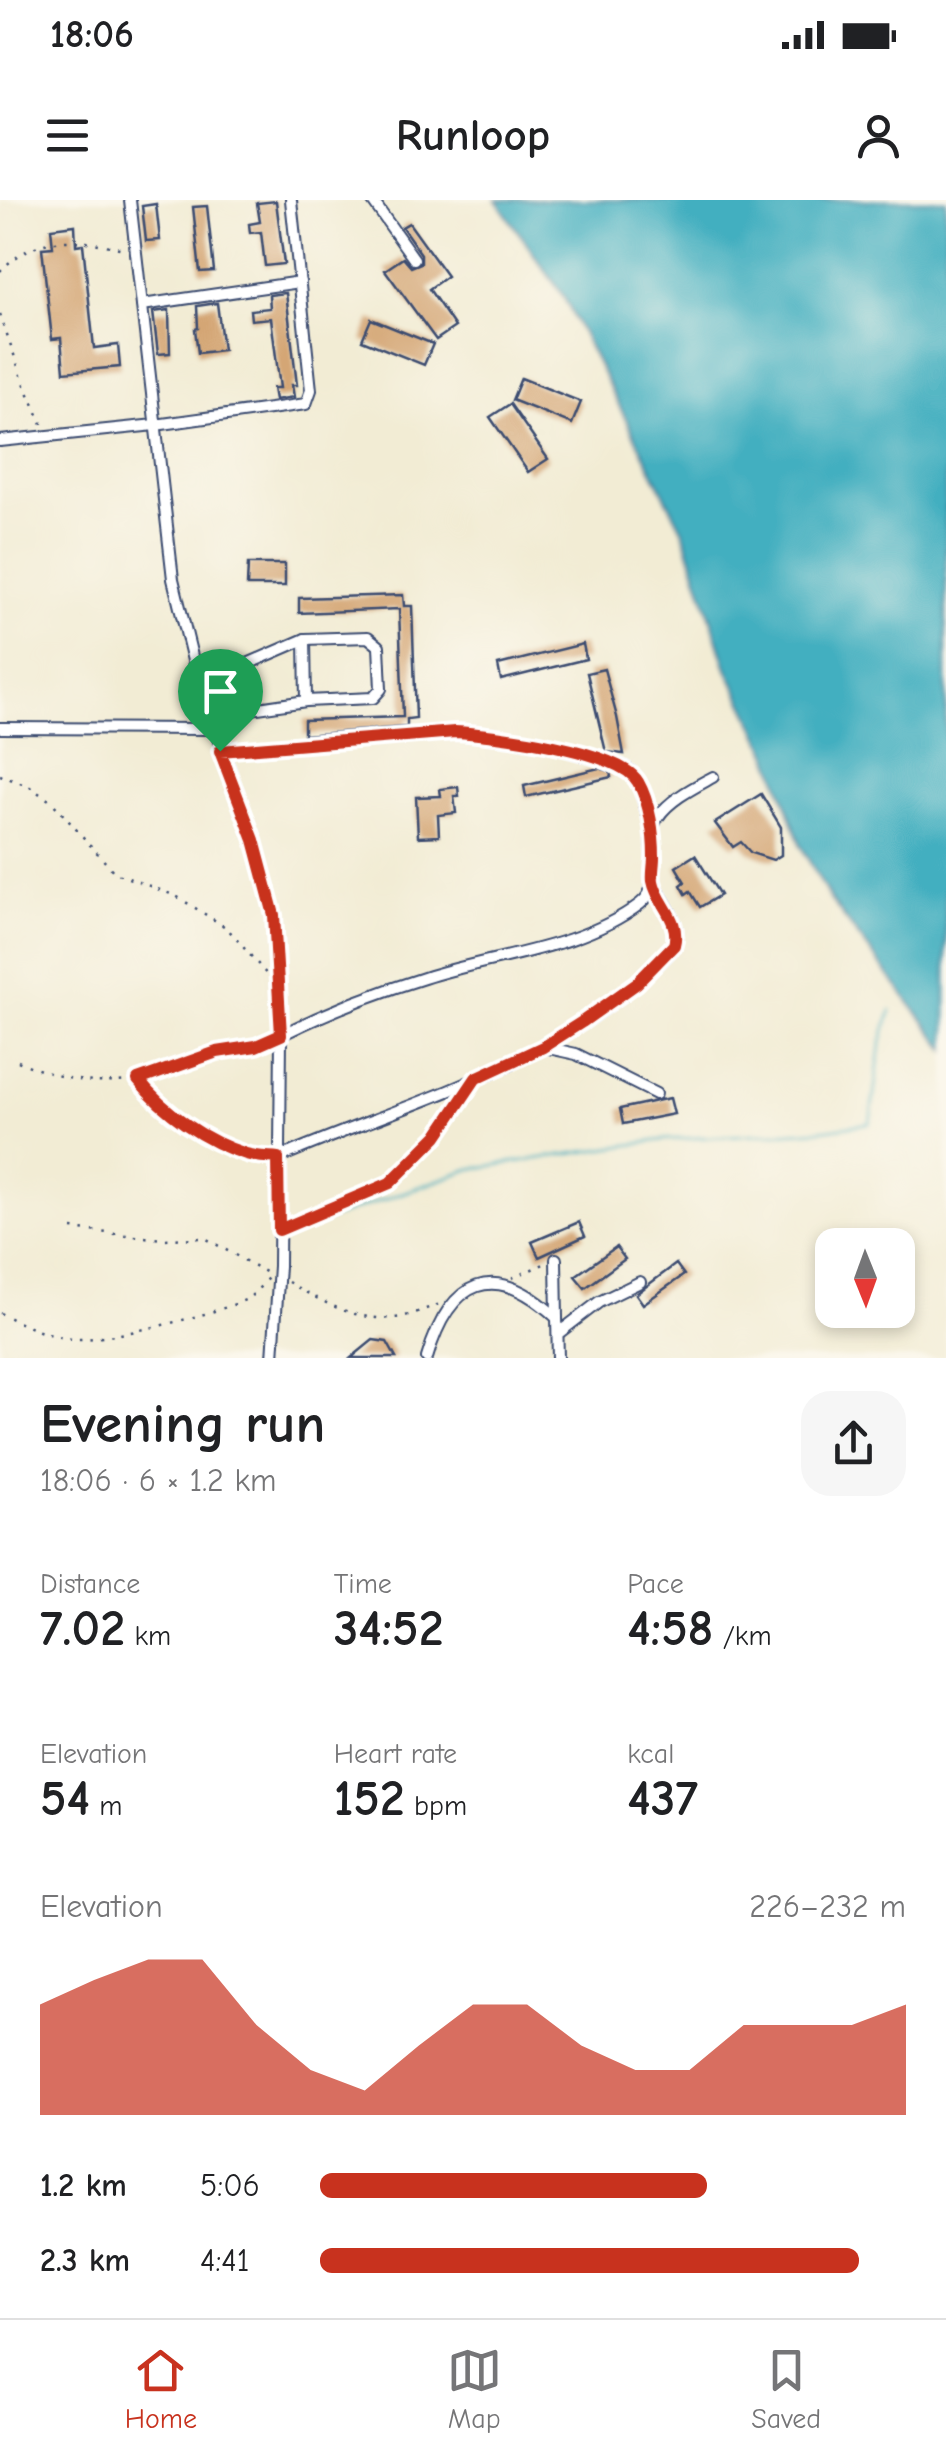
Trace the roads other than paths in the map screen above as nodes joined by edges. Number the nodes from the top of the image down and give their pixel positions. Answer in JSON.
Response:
{"nodes":[{"id":1,"x":130,"y":200,"type":"edge"},
{"id":2,"x":291,"y":200,"type":"edge"},
{"id":3,"x":372,"y":200,"type":"edge"},
{"id":4,"x":414,"y":259,"type":"dead end"},
{"id":5,"x":300,"y":282,"type":"junction"},
{"id":6,"x":142,"y":305,"type":"junction"},
{"id":7,"x":155,"y":425,"type":"junction"},
{"id":8,"x":0,"y":442,"type":"edge"},
{"id":9,"x":304,"y":640,"type":"junction"},
{"id":10,"x":199,"y":685,"type":"junction"},
{"id":11,"x":306,"y":701,"type":"junction"},
{"id":12,"x":210,"y":715,"type":"junction"},
{"id":13,"x":0,"y":728,"type":"edge"},
{"id":14,"x":213,"y":729,"type":"junction"},
{"id":15,"x":220,"y":751,"type":"junction"},
{"id":16,"x":713,"y":776,"type":"dead end"},
{"id":17,"x":653,"y":830,"type":"junction"},
{"id":18,"x":653,"y":882,"type":"junction"},
{"id":19,"x":281,"y":1035,"type":"junction"},
{"id":20,"x":543,"y":1047,"type":"junction"},
{"id":21,"x":656,"y":1094,"type":"dead end"},
{"id":22,"x":278,"y":1158,"type":"junction"},
{"id":23,"x":556,"y":1259,"type":"road end"},
{"id":24,"x":640,"y":1282,"type":"dead end"},
{"id":25,"x":557,"y":1318,"type":"junction"},
{"id":26,"x":560,"y":1332,"type":"junction"},
{"id":27,"x":273,"y":1358,"type":"edge"},
{"id":28,"x":428,"y":1358,"type":"edge"},
{"id":29,"x":558,"y":1358,"type":"edge"}],
"edges":[{"from":1,"to":6,"type":"street"},
{"from":2,"to":5,"type":"street"},
{"from":3,"to":4,"type":"street"},
{"from":5,"to":6,"type":"street"},
{"from":5,"to":7,"type":"street"},
{"from":6,"to":7,"type":"street"},
{"from":7,"to":8,"type":"street"},
{"from":7,"to":10,"type":"street"},
{"from":9,"to":10,"type":"street"},
{"from":9,"to":11,"type":"street"},
{"from":9,"to":11,"type":"street"},
{"from":10,"to":12,"type":"street"},
{"from":11,"to":12,"type":"street"},
{"from":12,"to":14,"type":"street"},
{"from":13,"to":14,"type":"street"},
{"from":14,"to":15,"type":"street"},
{"from":15,"to":17,"type":"street"},
{"from":15,"to":19,"type":"street"},
{"from":16,"to":17,"type":"street"},
{"from":17,"to":18,"type":"street"},
{"from":18,"to":19,"type":"street"},
{"from":18,"to":20,"type":"street"},
{"from":19,"to":22,"type":"street"},
{"from":20,"to":21,"type":"street"},
{"from":20,"to":22,"type":"street"},
{"from":22,"to":27,"type":"street"},
{"from":23,"to":25,"type":"street"},
{"from":24,"to":26,"type":"street"},
{"from":25,"to":26,"type":"street"},
{"from":25,"to":28,"type":"street"},
{"from":26,"to":29,"type":"street"}]}
